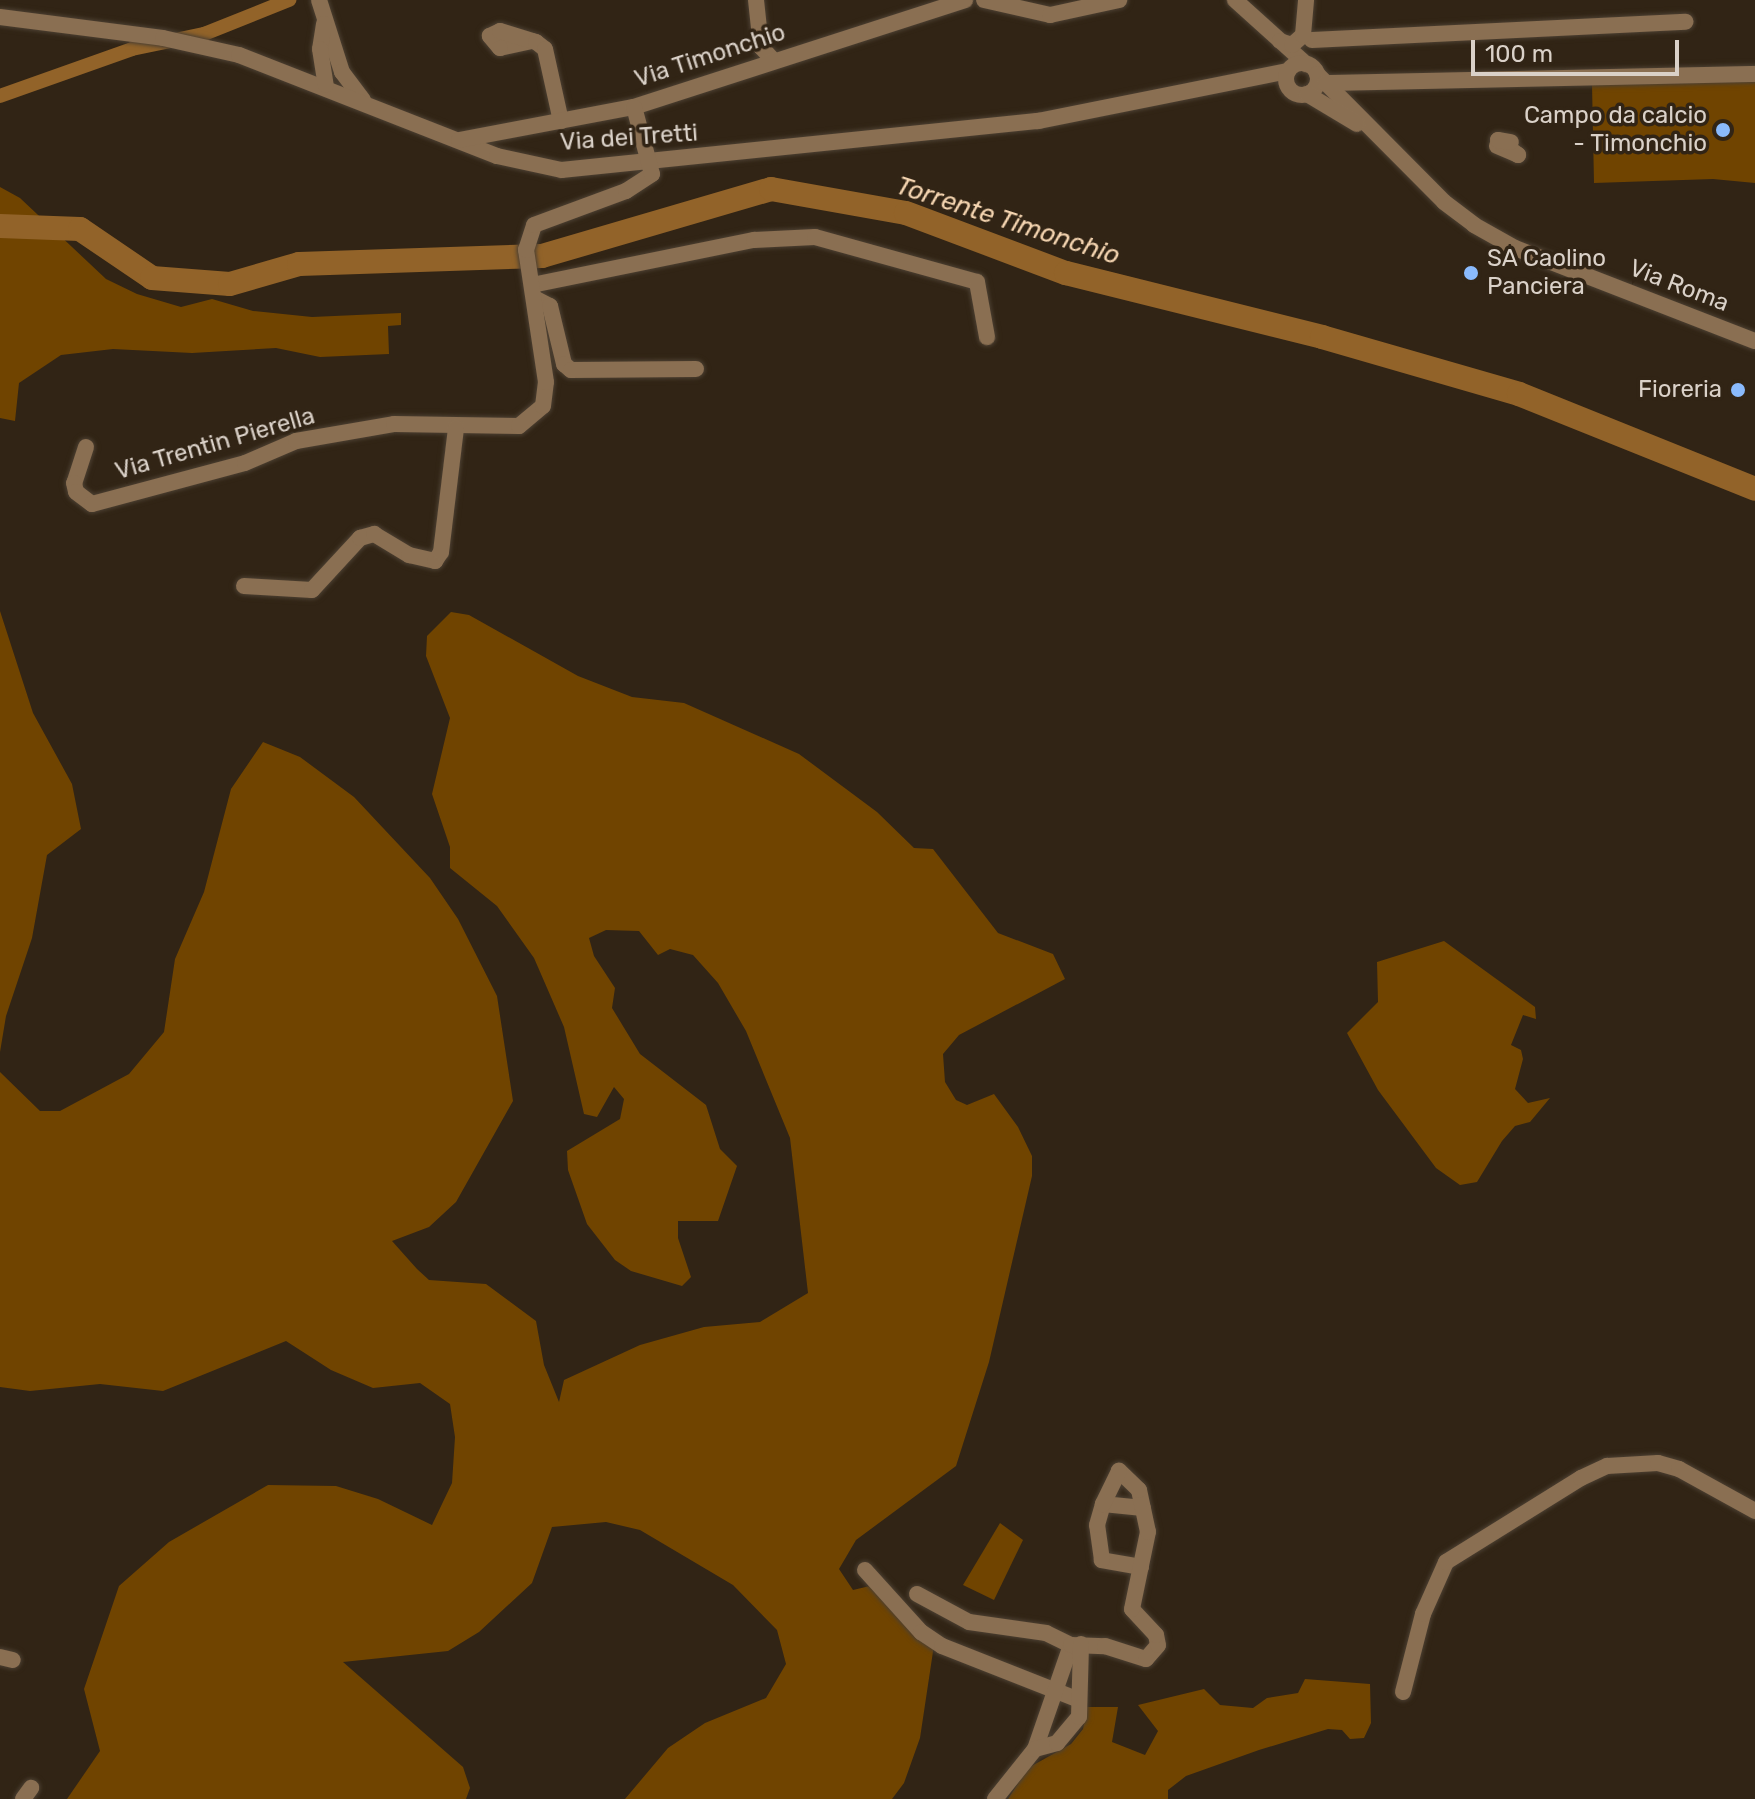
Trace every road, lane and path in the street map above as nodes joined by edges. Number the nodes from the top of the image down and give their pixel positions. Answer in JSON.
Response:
{"nodes":[{"id":1,"x":319,"y":0,"type":"edge"},
{"id":2,"x":756,"y":0,"type":"edge"},
{"id":3,"x":965,"y":0,"type":"edge"},
{"id":4,"x":984,"y":0,"type":"edge"},
{"id":5,"x":1119,"y":0,"type":"edge"},
{"id":6,"x":1235,"y":0,"type":"edge"},
{"id":7,"x":1306,"y":4,"type":"edge"},
{"id":8,"x":0,"y":17,"type":"edge"},
{"id":9,"x":1686,"y":22,"type":"dead end"},
{"id":10,"x":1312,"y":40,"type":"junction"},
{"id":11,"x":532,"y":41,"type":"dead end"},
{"id":12,"x":1278,"y":41,"type":"junction"},
{"id":13,"x":326,"y":44,"type":"junction"},
{"id":14,"x":774,"y":61,"type":"junction"},
{"id":15,"x":291,"y":71,"type":"junction"},
{"id":16,"x":1755,"y":74,"type":"edge"},
{"id":17,"x":1305,"y":77,"type":"junction"},
{"id":18,"x":1373,"y":84,"type":"junction"},
{"id":19,"x":326,"y":85,"type":"junction"},
{"id":20,"x":364,"y":101,"type":"junction"},
{"id":21,"x":1345,"y":101,"type":"junction"},
{"id":22,"x":634,"y":107,"type":"junction"},
{"id":23,"x":561,"y":121,"type":"junction"},
{"id":24,"x":458,"y":140,"type":"junction"},
{"id":25,"x":1386,"y":147,"type":"junction"},
{"id":26,"x":653,"y":164,"type":"junction"},
{"id":27,"x":532,"y":285,"type":"junction"},
{"id":28,"x":987,"y":337,"type":"dead end"},
{"id":29,"x":1755,"y":341,"type":"edge"},
{"id":30,"x":696,"y":369,"type":"dead end"},
{"id":31,"x":456,"y":428,"type":"junction"},
{"id":32,"x":86,"y":447,"type":"dead end"},
{"id":33,"x":244,"y":586,"type":"dead end"},
{"id":34,"x":1103,"y":1504,"type":"junction"},
{"id":35,"x":1143,"y":1508,"type":"junction"},
{"id":36,"x":1755,"y":1511,"type":"edge"},
{"id":37,"x":1141,"y":1567,"type":"junction"},
{"id":38,"x":865,"y":1570,"type":"dead end"},
{"id":39,"x":917,"y":1594,"type":"dead end"},
{"id":40,"x":1076,"y":1645,"type":"junction"},
{"id":41,"x":1052,"y":1690,"type":"junction"},
{"id":42,"x":1403,"y":1692,"type":"dead end"},
{"id":43,"x":1079,"y":1700,"type":"junction"},
{"id":44,"x":1035,"y":1749,"type":"junction"},
{"id":45,"x":995,"y":1799,"type":"edge"}],
"edges":[{"from":1,"to":13,"type":"street"},
{"from":2,"to":14,"type":"street"},
{"from":3,"to":14,"type":"street","name":"Via Timonchio"},
{"from":4,"to":5,"type":"street"},
{"from":6,"to":12,"type":"street","name":"Via Roma"},
{"from":7,"to":10,"type":"street"},
{"from":7,"to":12,"type":"street"},
{"from":8,"to":15,"type":"street","name":"Via dei Tretti"},
{"from":9,"to":10,"type":"street"},
{"from":10,"to":17,"type":"street"},
{"from":11,"to":23,"type":"street"},
{"from":12,"to":17,"type":"street","name":"Via Roma"},
{"from":13,"to":15,"type":"street"},
{"from":13,"to":19,"type":"street"},
{"from":13,"to":20,"type":"street"},
{"from":14,"to":22,"type":"street","name":"Via Timonchio"},
{"from":15,"to":19,"type":"street","name":"Via dei Tretti"},
{"from":16,"to":18,"type":"street","name":"Via dei Tretti"},
{"from":17,"to":18,"type":"street","name":"Via dei Tretti"},
{"from":17,"to":21,"type":"street","name":"Via Roma"},
{"from":17,"to":25,"type":"street","name":"Via Roma"},
{"from":17,"to":26,"type":"street","name":"Via dei Tretti"},
{"from":18,"to":21,"type":"street"},
{"from":19,"to":20,"type":"street","name":"Via dei Tretti"},
{"from":20,"to":24,"type":"street","name":"Via dei Tretti"},
{"from":21,"to":25,"type":"street","name":"Via Roma"},
{"from":22,"to":23,"type":"street","name":"Via Timonchio"},
{"from":22,"to":26,"type":"street"},
{"from":23,"to":24,"type":"street","name":"Via Timonchio"},
{"from":24,"to":26,"type":"street","name":"Via dei Tretti"},
{"from":25,"to":29,"type":"street","name":"Via Roma"},
{"from":26,"to":27,"type":"street","name":"Via Trentin Pierella"},
{"from":27,"to":28,"type":"street"},
{"from":27,"to":30,"type":"street","name":"Via Trentin Pierella"},
{"from":27,"to":31,"type":"street","name":"Via Trentin Pierella"},
{"from":31,"to":32,"type":"street","name":"Via Trentin Pierella"},
{"from":31,"to":33,"type":"street"},
{"from":34,"to":35,"type":"street"},
{"from":34,"to":35,"type":"street"},
{"from":34,"to":37,"type":"street"},
{"from":35,"to":37,"type":"street"},
{"from":36,"to":42,"type":"street"},
{"from":37,"to":40,"type":"street"},
{"from":38,"to":41,"type":"street"},
{"from":39,"to":40,"type":"street"},
{"from":40,"to":41,"type":"street"},
{"from":40,"to":43,"type":"street"},
{"from":41,"to":43,"type":"street"},
{"from":41,"to":44,"type":"street"},
{"from":43,"to":44,"type":"street"},
{"from":44,"to":45,"type":"street"}]}
